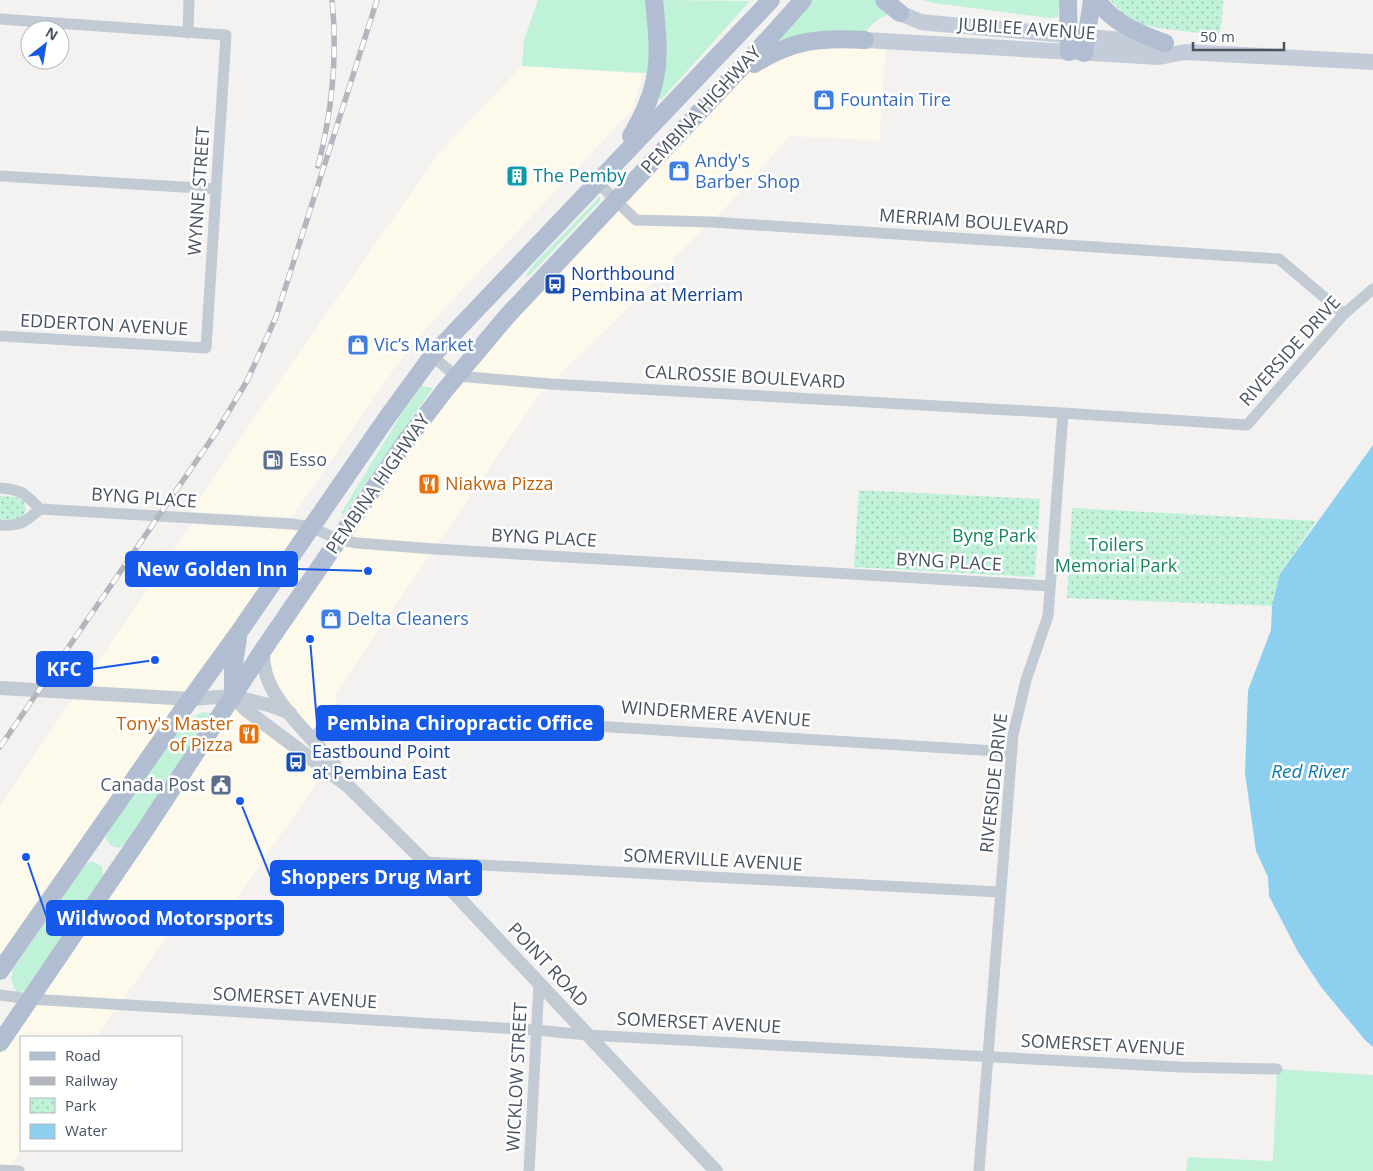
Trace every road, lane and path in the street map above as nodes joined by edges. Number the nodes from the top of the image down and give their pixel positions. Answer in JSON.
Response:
{"nodes":[{"id":1,"x":189,"y":0,"type":"edge"},
{"id":2,"x":654,"y":0,"type":"edge"},
{"id":3,"x":771,"y":0,"type":"edge"},
{"id":4,"x":803,"y":0,"type":"edge"},
{"id":5,"x":884,"y":0,"type":"edge"},
{"id":6,"x":1068,"y":0,"type":"edge"},
{"id":7,"x":1092,"y":0,"type":"edge"},
{"id":8,"x":1097,"y":0,"type":"edge"},
{"id":9,"x":900,"y":12,"type":"joint"},
{"id":10,"x":0,"y":19,"type":"edge"},
{"id":11,"x":188,"y":33,"type":"junction"},
{"id":12,"x":865,"y":40,"type":"joint"},
{"id":13,"x":1165,"y":43,"type":"junction"},
{"id":14,"x":1077,"y":44,"type":"junction"},
{"id":15,"x":1185,"y":52,"type":"junction"},
{"id":16,"x":1373,"y":62,"type":"edge"},
{"id":17,"x":734,"y":76,"type":"junction"},
{"id":18,"x":616,"y":162,"type":"junction"},
{"id":19,"x":0,"y":176,"type":"edge"},
{"id":20,"x":597,"y":182,"type":"junction"},
{"id":21,"x":216,"y":189,"type":"junction"},
{"id":22,"x":617,"y":200,"type":"junction"},
{"id":23,"x":1373,"y":289,"type":"edge"},
{"id":24,"x":1344,"y":314,"type":"junction"},
{"id":25,"x":0,"y":336,"type":"edge"},
{"id":26,"x":206,"y":348,"type":"joint"},
{"id":27,"x":432,"y":356,"type":"junction"},
{"id":28,"x":456,"y":376,"type":"junction"},
{"id":29,"x":1063,"y":413,"type":"junction"},
{"id":30,"x":0,"y":488,"type":"edge"},
{"id":31,"x":40,"y":510,"type":"junction"},
{"id":32,"x":0,"y":524,"type":"edge"},
{"id":33,"x":311,"y":527,"type":"junction"},
{"id":34,"x":339,"y":540,"type":"junction"},
{"id":35,"x":1050,"y":586,"type":"junction"},
{"id":36,"x":239,"y":632,"type":"junction"},
{"id":37,"x":263,"y":650,"type":"junction"},
{"id":38,"x":0,"y":688,"type":"edge"},
{"id":39,"x":233,"y":696,"type":"junction"},
{"id":40,"x":191,"y":699,"type":"junction"},
{"id":41,"x":290,"y":713,"type":"junction"},
{"id":42,"x":312,"y":739,"type":"junction"},
{"id":43,"x":288,"y":741,"type":"junction"},
{"id":44,"x":1012,"y":752,"type":"junction"},
{"id":45,"x":349,"y":787,"type":"junction"},
{"id":46,"x":425,"y":862,"type":"junction"},
{"id":47,"x":1000,"y":892,"type":"junction"},
{"id":48,"x":0,"y":971,"type":"edge"},
{"id":49,"x":539,"y":984,"type":"junction"},
{"id":50,"x":0,"y":995,"type":"edge"},
{"id":51,"x":30,"y":999,"type":"junction"},
{"id":52,"x":536,"y":1030,"type":"junction"},
{"id":53,"x":587,"y":1035,"type":"junction"},
{"id":54,"x":0,"y":1043,"type":"edge"},
{"id":55,"x":987,"y":1056,"type":"junction"},
{"id":56,"x":1277,"y":1069,"type":"dead end"},
{"id":57,"x":0,"y":1170,"type":"edge"},
{"id":58,"x":19,"y":1171,"type":"edge"},
{"id":59,"x":529,"y":1171,"type":"edge"},
{"id":60,"x":716,"y":1171,"type":"edge"},
{"id":61,"x":979,"y":1171,"type":"edge"}],
"edges":[{"from":1,"to":11,"type":"street"},
{"from":2,"to":18,"type":"main road"},
{"from":3,"to":18,"type":"main road","name":"PEMBINA HIGHWAY"},
{"from":4,"to":17,"type":"main road","name":"PEMBINA HIGHWAY"},
{"from":5,"to":9,"type":"main road"},
{"from":6,"to":14,"type":"main road"},
{"from":7,"to":14,"type":"main road"},
{"from":8,"to":13,"type":"main road"},
{"from":9,"to":14,"type":"main road","name":"JUBILEE AVENUE"},
{"from":10,"to":11,"type":"street"},
{"from":11,"to":21,"type":"street","name":"WYNNE STREET"},
{"from":12,"to":14,"type":"main road","name":"JUBILEE AVENUE"},
{"from":12,"to":17,"type":"main road"},
{"from":13,"to":14,"type":"main road","name":"JUBILEE AVENUE"},
{"from":13,"to":15,"type":"main road","name":"JUBILEE AVENUE"},
{"from":14,"to":15,"type":"main road","name":"JUBILEE AVENUE"},
{"from":15,"to":16,"type":"main road","name":"JUBILEE AVENUE"},
{"from":17,"to":22,"type":"main road","name":"PEMBINA HIGHWAY"},
{"from":18,"to":20,"type":"main road","name":"PEMBINA HIGHWAY"},
{"from":19,"to":21,"type":"street"},
{"from":20,"to":22,"type":"street","name":"MERRIAM BOULEVARD"},
{"from":20,"to":27,"type":"main road","name":"PEMBINA HIGHWAY"},
{"from":21,"to":26,"type":"street","name":"WYNNE STREET"},
{"from":22,"to":24,"type":"street","name":"MERRIAM BOULEVARD"},
{"from":22,"to":28,"type":"main road","name":"PEMBINA HIGHWAY"},
{"from":23,"to":24,"type":"street","name":"RIVERSIDE DRIVE"},
{"from":24,"to":29,"type":"street","name":"RIVERSIDE DRIVE"},
{"from":25,"to":26,"type":"street","name":"EDDERTON AVENUE"},
{"from":27,"to":28,"type":"street"},
{"from":27,"to":33,"type":"main road","name":"PEMBINA HIGHWAY"},
{"from":28,"to":29,"type":"street","name":"CALROSSIE BOULEVARD"},
{"from":28,"to":34,"type":"main road","name":"PEMBINA HIGHWAY"},
{"from":29,"to":35,"type":"street","name":"RIVERSIDE DRIVE"},
{"from":30,"to":31,"type":"street"},
{"from":31,"to":32,"type":"street"},
{"from":31,"to":33,"type":"street","name":"BYNG PLACE"},
{"from":33,"to":34,"type":"street","name":"BYNG PLACE"},
{"from":33,"to":36,"type":"main road","name":"PEMBINA HIGHWAY"},
{"from":34,"to":35,"type":"street","name":"BYNG PLACE"},
{"from":34,"to":37,"type":"main road","name":"PEMBINA HIGHWAY"},
{"from":35,"to":44,"type":"street","name":"RIVERSIDE DRIVE"},
{"from":36,"to":39,"type":"main road"},
{"from":36,"to":40,"type":"main road","name":"PEMBINA HIGHWAY"},
{"from":37,"to":39,"type":"main road","name":"PEMBINA HIGHWAY"},
{"from":37,"to":41,"type":"street","name":"POINT ROAD"},
{"from":38,"to":40,"type":"street"},
{"from":39,"to":40,"type":"street"},
{"from":39,"to":41,"type":"street"},
{"from":39,"to":43,"type":"street","name":"POINT ROAD"},
{"from":39,"to":51,"type":"main road","name":"PEMBINA HIGHWAY"},
{"from":40,"to":48,"type":"main road","name":"PEMBINA HIGHWAY"},
{"from":41,"to":42,"type":"street","name":"POINT ROAD"},
{"from":42,"to":43,"type":"street"},
{"from":42,"to":44,"type":"street","name":"WINDERMERE AVENUE"},
{"from":42,"to":45,"type":"street","name":"POINT ROAD"},
{"from":43,"to":45,"type":"street","name":"POINT ROAD"},
{"from":44,"to":47,"type":"street","name":"RIVERSIDE DRIVE"},
{"from":45,"to":46,"type":"street","name":"POINT ROAD"},
{"from":46,"to":47,"type":"street","name":"SOMERVILLE AVENUE"},
{"from":46,"to":49,"type":"street","name":"POINT ROAD"},
{"from":47,"to":55,"type":"street","name":"RIVERSIDE DRIVE"},
{"from":49,"to":52,"type":"street","name":"WICKLOW STREET"},
{"from":49,"to":53,"type":"street","name":"POINT ROAD"},
{"from":50,"to":51,"type":"street","name":"SOMERSET AVENUE"},
{"from":51,"to":52,"type":"street","name":"SOMERSET AVENUE"},
{"from":51,"to":54,"type":"main road","name":"PEMBINA HIGHWAY"},
{"from":52,"to":53,"type":"street","name":"SOMERSET AVENUE"},
{"from":52,"to":59,"type":"street","name":"WICKLOW STREET"},
{"from":53,"to":55,"type":"street","name":"SOMERSET AVENUE"},
{"from":53,"to":60,"type":"street","name":"POINT ROAD"},
{"from":55,"to":56,"type":"street","name":"SOMERSET AVENUE"},
{"from":55,"to":61,"type":"street","name":"RIVERSIDE DRIVE"},
{"from":57,"to":58,"type":"street"}]}
